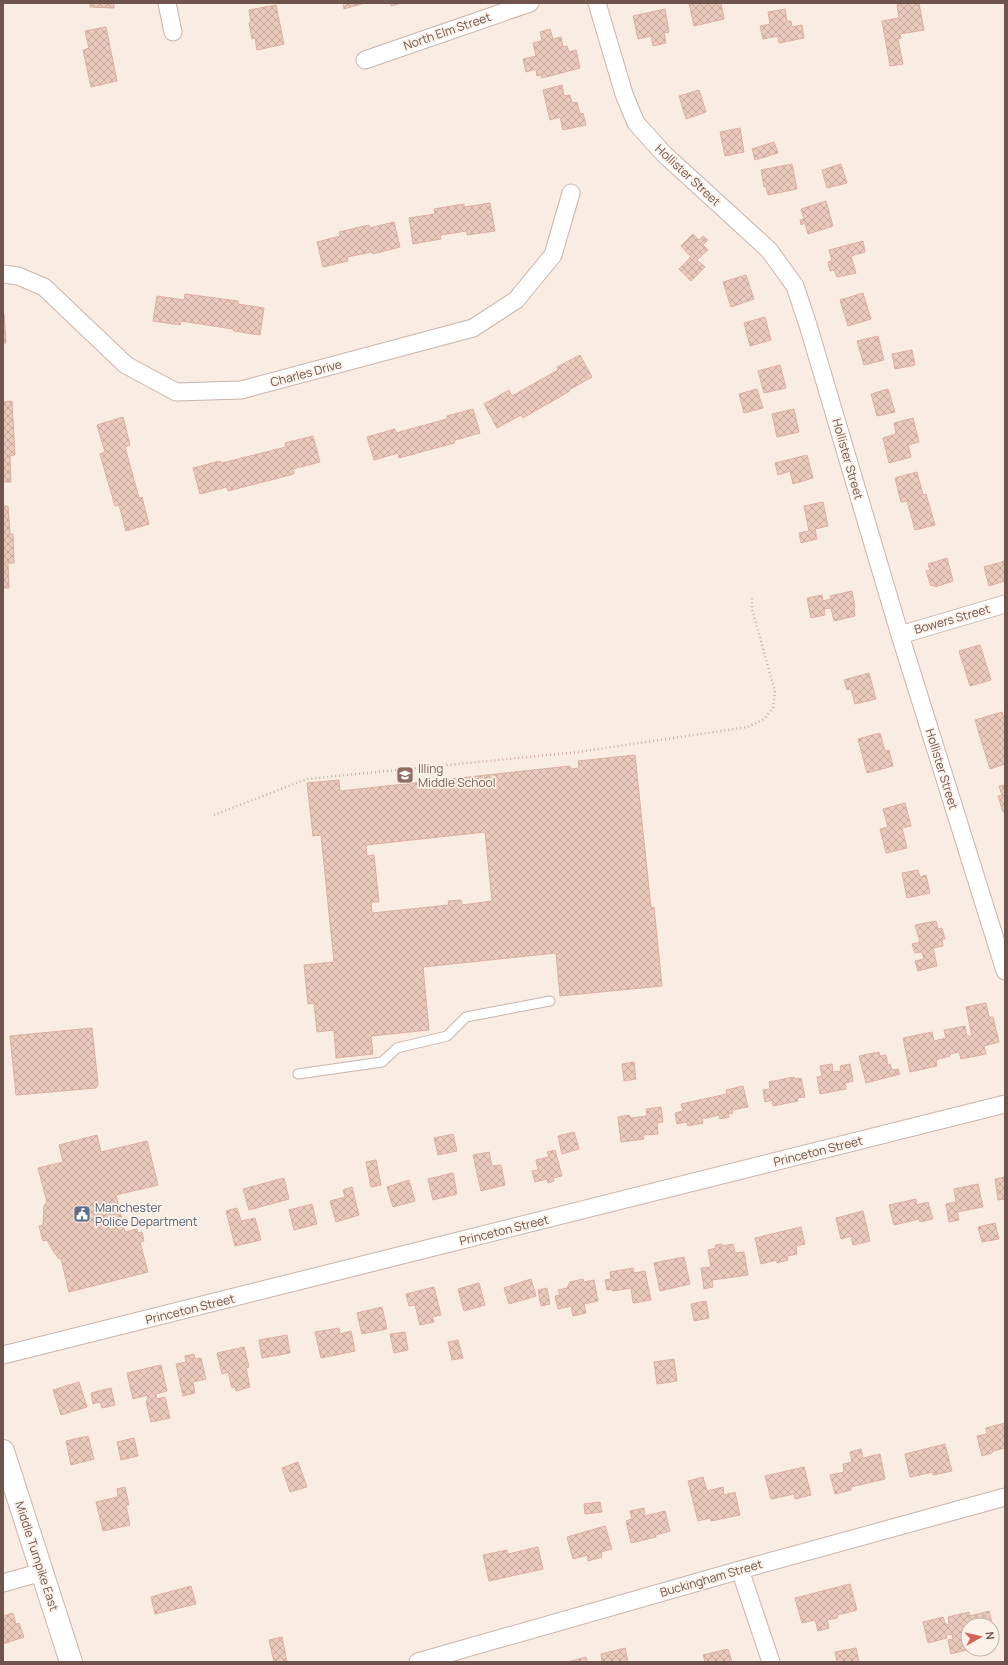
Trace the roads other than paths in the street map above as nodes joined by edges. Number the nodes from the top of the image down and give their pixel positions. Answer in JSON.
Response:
{"nodes":[{"id":1,"x":168,"y":3,"type":"edge"},
{"id":2,"x":530,"y":3,"type":"edge"},
{"id":3,"x":597,"y":3,"type":"edge"},
{"id":4,"x":173,"y":32,"type":"dead end"},
{"id":5,"x":365,"y":60,"type":"dead end"},
{"id":6,"x":571,"y":193,"type":"dead end"},
{"id":7,"x":3,"y":274,"type":"edge"},
{"id":8,"x":1005,"y":604,"type":"edge"},
{"id":9,"x":900,"y":635,"type":"junction"},
{"id":10,"x":1005,"y":971,"type":"edge"},
{"id":11,"x":550,"y":1001,"type":"dead end"},
{"id":12,"x":298,"y":1074,"type":"dead end"},
{"id":13,"x":1005,"y":1104,"type":"edge"},
{"id":14,"x":3,"y":1355,"type":"edge"},
{"id":15,"x":3,"y":1451,"type":"edge"},
{"id":16,"x":1005,"y":1497,"type":"edge"},
{"id":17,"x":740,"y":1570,"type":"junction"},
{"id":18,"x":42,"y":1572,"type":"junction"},
{"id":19,"x":3,"y":1583,"type":"edge"},
{"id":20,"x":71,"y":1662,"type":"edge"},
{"id":21,"x":418,"y":1662,"type":"edge"},
{"id":22,"x":772,"y":1662,"type":"edge"}],
"edges":[{"from":1,"to":4,"type":"street"},
{"from":2,"to":5,"type":"street","name":"North Elm Street"},
{"from":3,"to":9,"type":"street","name":"Hollister Street"},
{"from":6,"to":7,"type":"street","name":"Charles Drive"},
{"from":8,"to":9,"type":"street","name":"Bowers Street"},
{"from":9,"to":10,"type":"street","name":"Hollister Street"},
{"from":11,"to":12,"type":"lane"},
{"from":13,"to":14,"type":"street","name":"Princeton Street"},
{"from":15,"to":18,"type":"main road","name":"Middle Turnpike East"},
{"from":16,"to":17,"type":"street","name":"Buckingham Street"},
{"from":17,"to":21,"type":"street","name":"Buckingham Street"},
{"from":17,"to":22,"type":"street"},
{"from":18,"to":19,"type":"street"},
{"from":18,"to":20,"type":"main road","name":"Middle Turnpike East"}]}
